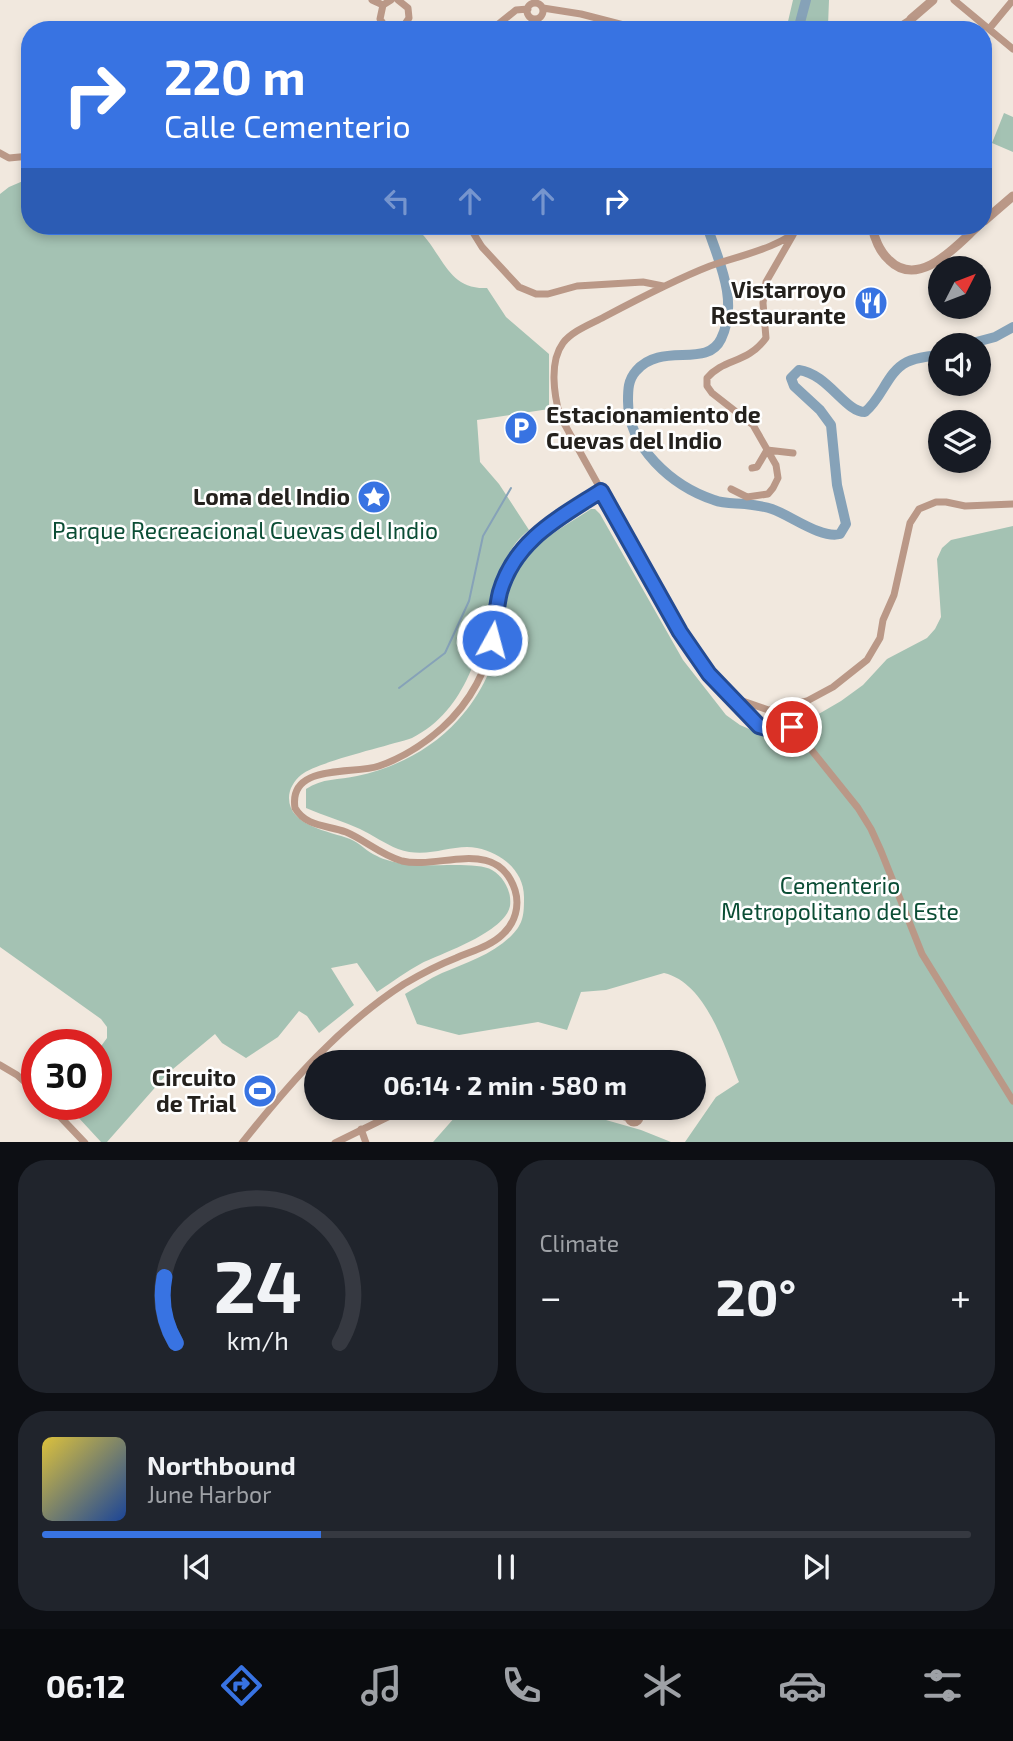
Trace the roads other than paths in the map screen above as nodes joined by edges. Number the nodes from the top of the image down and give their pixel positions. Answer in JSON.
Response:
{"nodes":[{"id":1,"x":372,"y":0,"type":"edge"},
{"id":2,"x":391,"y":0,"type":"edge"},
{"id":3,"x":398,"y":0,"type":"edge"},
{"id":4,"x":933,"y":0,"type":"edge"},
{"id":5,"x":954,"y":0,"type":"edge"},
{"id":6,"x":1013,"y":0,"type":"edge"},
{"id":7,"x":383,"y":5,"type":"junction"},
{"id":8,"x":543,"y":8,"type":"junction"},
{"id":9,"x":528,"y":9,"type":"junction"},
{"id":10,"x":911,"y":19,"type":"joint"},
{"id":11,"x":382,"y":21,"type":"edge"},
{"id":12,"x":408,"y":21,"type":"edge"},
{"id":13,"x":502,"y":21,"type":"edge"},
{"id":14,"x":608,"y":21,"type":"edge"},
{"id":15,"x":908,"y":21,"type":"edge"},
{"id":16,"x":979,"y":21,"type":"edge"},
{"id":17,"x":992,"y":25,"type":"edge"},
{"id":18,"x":992,"y":32,"type":"edge"},
{"id":19,"x":1013,"y":49,"type":"edge"},
{"id":20,"x":0,"y":153,"type":"edge"},
{"id":21,"x":21,"y":157,"type":"edge"},
{"id":22,"x":1013,"y":196,"type":"edge"},
{"id":23,"x":992,"y":214,"type":"edge"},
{"id":24,"x":475,"y":235,"type":"edge"},
{"id":25,"x":791,"y":235,"type":"edge"},
{"id":26,"x":792,"y":235,"type":"edge"},
{"id":27,"x":875,"y":235,"type":"edge"},
{"id":28,"x":967,"y":235,"type":"edge"},
{"id":29,"x":664,"y":286,"type":"junction"},
{"id":30,"x":767,"y":450,"type":"junction"},
{"id":31,"x":793,"y":453,"type":"dead end"},
{"id":32,"x":752,"y":468,"type":"dead end"},
{"id":33,"x":731,"y":489,"type":"dead end"},
{"id":34,"x":601,"y":491,"type":"junction"},
{"id":35,"x":1013,"y":504,"type":"edge"},
{"id":36,"x":728,"y":695,"type":"junction"},
{"id":37,"x":772,"y":711,"type":"junction"},
{"id":38,"x":792,"y":727,"type":"junction"},
{"id":39,"x":765,"y":728,"type":"junction"},
{"id":40,"x":0,"y":1065,"type":"edge"},
{"id":41,"x":21,"y":1079,"type":"edge"},
{"id":42,"x":1013,"y":1101,"type":"edge"},
{"id":43,"x":63,"y":1120,"type":"edge"},
{"id":44,"x":380,"y":1120,"type":"edge"},
{"id":45,"x":361,"y":1129,"type":"junction"},
{"id":46,"x":84,"y":1142,"type":"edge"},
{"id":47,"x":243,"y":1142,"type":"edge"},
{"id":48,"x":337,"y":1142,"type":"edge"},
{"id":49,"x":366,"y":1142,"type":"edge"}],
"edges":[{"from":1,"to":7,"type":"street"},
{"from":2,"to":7,"type":"street"},
{"from":3,"to":12,"type":"street"},
{"from":4,"to":10,"type":"street"},
{"from":5,"to":16,"type":"street"},
{"from":6,"to":17,"type":"street"},
{"from":7,"to":11,"type":"street"},
{"from":8,"to":9,"type":"street"},
{"from":8,"to":9,"type":"street"},
{"from":8,"to":14,"type":"street"},
{"from":9,"to":13,"type":"street"},
{"from":10,"to":15,"type":"street"},
{"from":18,"to":19,"type":"street"},
{"from":20,"to":21,"type":"street"},
{"from":22,"to":23,"type":"street"},
{"from":24,"to":29,"type":"street"},
{"from":25,"to":29,"type":"street"},
{"from":26,"to":30,"type":"street"},
{"from":27,"to":28,"type":"street"},
{"from":29,"to":34,"type":"street"},
{"from":30,"to":31,"type":"street"},
{"from":30,"to":32,"type":"street"},
{"from":30,"to":33,"type":"street"},
{"from":34,"to":36,"type":"street"},
{"from":34,"to":47,"type":"street"},
{"from":35,"to":37,"type":"street"},
{"from":36,"to":37,"type":"street"},
{"from":36,"to":39,"type":"street"},
{"from":37,"to":38,"type":"street"},
{"from":37,"to":39,"type":"street"},
{"from":38,"to":39,"type":"street"},
{"from":38,"to":42,"type":"street"},
{"from":40,"to":41,"type":"street"},
{"from":43,"to":46,"type":"street"},
{"from":44,"to":45,"type":"street"},
{"from":45,"to":48,"type":"street"},
{"from":45,"to":49,"type":"street"}]}
